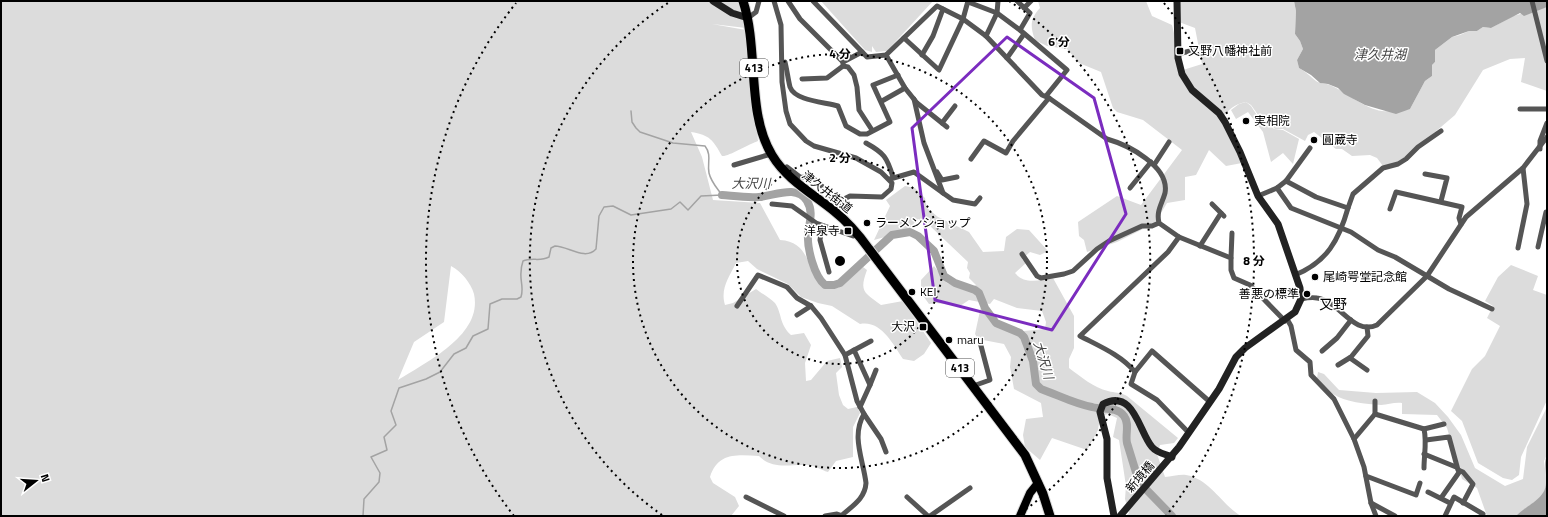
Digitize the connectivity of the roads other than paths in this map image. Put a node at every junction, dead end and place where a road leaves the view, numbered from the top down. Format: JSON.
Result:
{"nodes":[{"id":1,"x":713,"y":1,"type":"edge"},
{"id":2,"x":743,"y":1,"type":"edge"},
{"id":3,"x":759,"y":1,"type":"edge"},
{"id":4,"x":774,"y":1,"type":"edge"},
{"id":5,"x":788,"y":1,"type":"edge"},
{"id":6,"x":813,"y":1,"type":"edge"},
{"id":7,"x":998,"y":1,"type":"edge"},
{"id":8,"x":1017,"y":1,"type":"edge"},
{"id":9,"x":1031,"y":1,"type":"edge"},
{"id":10,"x":1177,"y":1,"type":"edge"},
{"id":11,"x":1532,"y":1,"type":"edge"},
{"id":12,"x":968,"y":2,"type":"edge"},
{"id":13,"x":1024,"y":8,"type":"junction"},
{"id":14,"x":943,"y":9,"type":"junction"},
{"id":15,"x":997,"y":13,"type":"junction"},
{"id":16,"x":748,"y":18,"type":"junction"},
{"id":17,"x":963,"y":19,"type":"junction"},
{"id":18,"x":1022,"y":32,"type":"junction"},
{"id":19,"x":986,"y":36,"type":"junction"},
{"id":20,"x":904,"y":38,"type":"junction"},
{"id":21,"x":1194,"y":50,"type":"dead end"},
{"id":22,"x":862,"y":52,"type":"junction"},
{"id":23,"x":1178,"y":54,"type":"junction"},
{"id":24,"x":886,"y":55,"type":"junction"},
{"id":25,"x":922,"y":55,"type":"junction"},
{"id":26,"x":1007,"y":58,"type":"junction"},
{"id":27,"x":1547,"y":61,"type":"edge"},
{"id":28,"x":782,"y":63,"type":"junction"},
{"id":29,"x":843,"y":64,"type":"junction"},
{"id":30,"x":898,"y":75,"type":"junction"},
{"id":31,"x":802,"y":79,"type":"dead end"},
{"id":32,"x":906,"y":88,"type":"junction"},
{"id":33,"x":1048,"y":97,"type":"junction"},
{"id":34,"x":914,"y":99,"type":"junction"},
{"id":35,"x":882,"y":101,"type":"junction"},
{"id":36,"x":955,"y":106,"type":"dead end"},
{"id":37,"x":1520,"y":109,"type":"dead end"},
{"id":38,"x":1547,"y":109,"type":"edge"},
{"id":39,"x":942,"y":123,"type":"junction"},
{"id":40,"x":1547,"y":123,"type":"edge"},
{"id":41,"x":947,"y":127,"type":"dead end"},
{"id":42,"x":872,"y":130,"type":"junction"},
{"id":43,"x":1441,"y":131,"type":"dead end"},
{"id":44,"x":1547,"y":137,"type":"edge"},
{"id":45,"x":1169,"y":142,"type":"dead end"},
{"id":46,"x":866,"y":143,"type":"dead end"},
{"id":47,"x":1310,"y":148,"type":"dead end"},
{"id":48,"x":1540,"y":149,"type":"junction"},
{"id":49,"x":771,"y":154,"type":"junction"},
{"id":50,"x":971,"y":159,"type":"dead end"},
{"id":51,"x":1153,"y":163,"type":"junction"},
{"id":52,"x":734,"y":165,"type":"dead end"},
{"id":53,"x":787,"y":167,"type":"dead end"},
{"id":54,"x":1523,"y":168,"type":"junction"},
{"id":55,"x":933,"y":169,"type":"junction"},
{"id":56,"x":1425,"y":174,"type":"dead end"},
{"id":57,"x":957,"y":177,"type":"dead end"},
{"id":58,"x":891,"y":178,"type":"junction"},
{"id":59,"x":1286,"y":181,"type":"junction"},
{"id":60,"x":1130,"y":188,"type":"dead end"},
{"id":61,"x":1276,"y":188,"type":"junction"},
{"id":62,"x":943,"y":193,"type":"junction"},
{"id":63,"x":1258,"y":196,"type":"junction"},
{"id":64,"x":980,"y":198,"type":"dead end"},
{"id":65,"x":1441,"y":201,"type":"junction"},
{"id":66,"x":772,"y":204,"type":"dead end"},
{"id":67,"x":1212,"y":204,"type":"dead end"},
{"id":68,"x":1348,"y":208,"type":"junction"},
{"id":69,"x":837,"y":209,"type":"junction"},
{"id":70,"x":1390,"y":209,"type":"dead end"},
{"id":71,"x":1547,"y":212,"type":"edge"},
{"id":72,"x":1159,"y":223,"type":"junction"},
{"id":73,"x":1461,"y":224,"type":"junction"},
{"id":74,"x":822,"y":226,"type":"junction"},
{"id":75,"x":1342,"y":228,"type":"junction"},
{"id":76,"x":857,"y":233,"type":"junction"},
{"id":77,"x":1232,"y":233,"type":"dead end"},
{"id":78,"x":1179,"y":237,"type":"junction"},
{"id":79,"x":1200,"y":246,"type":"junction"},
{"id":80,"x":1538,"y":247,"type":"dead end"},
{"id":81,"x":1518,"y":248,"type":"dead end"},
{"id":82,"x":1022,"y":254,"type":"dead end"},
{"id":83,"x":1231,"y":258,"type":"junction"},
{"id":84,"x":829,"y":272,"type":"dead end"},
{"id":85,"x":1295,"y":275,"type":"junction"},
{"id":86,"x":1426,"y":276,"type":"junction"},
{"id":87,"x":1301,"y":299,"type":"junction"},
{"id":88,"x":737,"y":306,"type":"dead end"},
{"id":89,"x":811,"y":306,"type":"junction"},
{"id":90,"x":1492,"y":309,"type":"dead end"},
{"id":91,"x":797,"y":315,"type":"dead end"},
{"id":92,"x":1286,"y":320,"type":"junction"},
{"id":93,"x":1351,"y":320,"type":"junction"},
{"id":94,"x":1366,"y":327,"type":"junction"},
{"id":95,"x":871,"y":341,"type":"dead end"},
{"id":96,"x":980,"y":342,"type":"dead end"},
{"id":97,"x":854,"y":350,"type":"junction"},
{"id":98,"x":1322,"y":351,"type":"dead end"},
{"id":99,"x":845,"y":356,"type":"junction"},
{"id":100,"x":1350,"y":358,"type":"junction"},
{"id":101,"x":1338,"y":365,"type":"dead end"},
{"id":102,"x":876,"y":370,"type":"dead end"},
{"id":103,"x":1367,"y":370,"type":"dead end"},
{"id":104,"x":1135,"y":372,"type":"junction"},
{"id":105,"x":870,"y":385,"type":"junction"},
{"id":106,"x":973,"y":386,"type":"junction"},
{"id":107,"x":1375,"y":401,"type":"dead end"},
{"id":108,"x":1210,"y":402,"type":"junction"},
{"id":109,"x":860,"y":406,"type":"junction"},
{"id":110,"x":864,"y":414,"type":"junction"},
{"id":111,"x":1375,"y":414,"type":"junction"},
{"id":112,"x":1444,"y":424,"type":"dead end"},
{"id":113,"x":1424,"y":429,"type":"junction"},
{"id":114,"x":1189,"y":433,"type":"junction"},
{"id":115,"x":1354,"y":439,"type":"junction"},
{"id":116,"x":1426,"y":440,"type":"junction"},
{"id":117,"x":886,"y":452,"type":"dead end"},
{"id":118,"x":1424,"y":454,"type":"junction"},
{"id":119,"x":1171,"y":458,"type":"junction"},
{"id":120,"x":1424,"y":468,"type":"dead end"},
{"id":121,"x":1458,"y":469,"type":"junction"},
{"id":122,"x":1366,"y":476,"type":"junction"},
{"id":123,"x":1038,"y":483,"type":"junction"},
{"id":124,"x":1420,"y":483,"type":"dead end"},
{"id":125,"x":970,"y":488,"type":"dead end"},
{"id":126,"x":1428,"y":492,"type":"dead end"},
{"id":127,"x":746,"y":497,"type":"dead end"},
{"id":128,"x":907,"y":497,"type":"dead end"},
{"id":129,"x":1441,"y":498,"type":"junction"},
{"id":130,"x":1371,"y":503,"type":"junction"},
{"id":131,"x":1450,"y":503,"type":"junction"},
{"id":132,"x":1463,"y":503,"type":"junction"},
{"id":133,"x":1483,"y":514,"type":"dead end"},
{"id":134,"x":1447,"y":515,"type":"edge"},
{"id":135,"x":784,"y":516,"type":"edge"},
{"id":136,"x":825,"y":516,"type":"edge"},
{"id":137,"x":842,"y":516,"type":"edge"},
{"id":138,"x":929,"y":516,"type":"edge"},
{"id":139,"x":1020,"y":516,"type":"edge"},
{"id":140,"x":1050,"y":516,"type":"edge"},
{"id":141,"x":1114,"y":516,"type":"edge"},
{"id":142,"x":1120,"y":516,"type":"edge"},
{"id":143,"x":1376,"y":516,"type":"edge"},
{"id":144,"x":1395,"y":516,"type":"edge"}],
"edges":[{"from":1,"to":16,"type":"street"},
{"from":2,"to":16,"type":"highway","name":"津久井街道","number":"413"},
{"from":3,"to":16,"type":"street"},
{"from":4,"to":28,"type":"street"},
{"from":5,"to":29,"type":"street"},
{"from":6,"to":22,"type":"street"},
{"from":7,"to":15,"type":"street"},
{"from":8,"to":13,"type":"street"},
{"from":9,"to":13,"type":"street"},
{"from":10,"to":23,"type":"street"},
{"from":11,"to":27,"type":"street"},
{"from":12,"to":15,"type":"street"},
{"from":12,"to":17,"type":"street"},
{"from":13,"to":18,"type":"street"},
{"from":14,"to":17,"type":"street"},
{"from":14,"to":20,"type":"street"},
{"from":14,"to":25,"type":"street"},
{"from":15,"to":18,"type":"street"},
{"from":15,"to":19,"type":"street"},
{"from":16,"to":49,"type":"highway","name":"津久井街道","number":"413"},
{"from":17,"to":19,"type":"street"},
{"from":17,"to":25,"type":"street"},
{"from":18,"to":26,"type":"street"},
{"from":18,"to":33,"type":"street"},
{"from":19,"to":26,"type":"street"},
{"from":20,"to":24,"type":"street"},
{"from":20,"to":25,"type":"street"},
{"from":21,"to":23,"type":"street"},
{"from":22,"to":24,"type":"street"},
{"from":22,"to":29,"type":"street"},
{"from":23,"to":63,"type":"street"},
{"from":24,"to":30,"type":"street"},
{"from":26,"to":33,"type":"street"},
{"from":28,"to":42,"type":"street"},
{"from":28,"to":58,"type":"street"},
{"from":29,"to":31,"type":"street"},
{"from":29,"to":42,"type":"street"},
{"from":30,"to":32,"type":"street"},
{"from":30,"to":35,"type":"street"},
{"from":32,"to":34,"type":"street"},
{"from":32,"to":35,"type":"street"},
{"from":33,"to":50,"type":"street"},
{"from":33,"to":51,"type":"street"},
{"from":34,"to":39,"type":"street"},
{"from":34,"to":55,"type":"street"},
{"from":35,"to":42,"type":"street"},
{"from":36,"to":39,"type":"street"},
{"from":37,"to":38,"type":"street"},
{"from":39,"to":41,"type":"street"},
{"from":40,"to":48,"type":"street"},
{"from":43,"to":68,"type":"street"},
{"from":44,"to":48,"type":"street"},
{"from":45,"to":51,"type":"street"},
{"from":46,"to":58,"type":"street"},
{"from":47,"to":59,"type":"street"},
{"from":48,"to":54,"type":"street"},
{"from":49,"to":52,"type":"street"},
{"from":49,"to":69,"type":"highway","name":"津久井街道","number":"413"},
{"from":51,"to":60,"type":"street"},
{"from":51,"to":72,"type":"street"},
{"from":53,"to":69,"type":"street"},
{"from":54,"to":73,"type":"street"},
{"from":54,"to":81,"type":"street"},
{"from":55,"to":57,"type":"street"},
{"from":55,"to":62,"type":"street"},
{"from":56,"to":65,"type":"street"},
{"from":58,"to":62,"type":"street"},
{"from":58,"to":69,"type":"street"},
{"from":59,"to":61,"type":"street"},
{"from":59,"to":68,"type":"street"},
{"from":61,"to":63,"type":"street"},
{"from":61,"to":75,"type":"street"},
{"from":62,"to":64,"type":"street"},
{"from":63,"to":85,"type":"street"},
{"from":65,"to":70,"type":"street"},
{"from":65,"to":73,"type":"street"},
{"from":66,"to":74,"type":"street"},
{"from":67,"to":79,"type":"street"},
{"from":68,"to":75,"type":"street"},
{"from":69,"to":76,"type":"highway","name":"津久井街道","number":"413"},
{"from":71,"to":80,"type":"street"},
{"from":72,"to":78,"type":"street"},
{"from":72,"to":82,"type":"street"},
{"from":73,"to":86,"type":"street"},
{"from":74,"to":76,"type":"street"},
{"from":74,"to":84,"type":"street"},
{"from":75,"to":85,"type":"street"},
{"from":75,"to":86,"type":"street"},
{"from":76,"to":106,"type":"highway","name":"津久井街道","number":"413"},
{"from":77,"to":83,"type":"street"},
{"from":78,"to":79,"type":"street"},
{"from":78,"to":104,"type":"street"},
{"from":79,"to":83,"type":"street"},
{"from":83,"to":92,"type":"street"},
{"from":85,"to":87,"type":"street"},
{"from":86,"to":90,"type":"street"},
{"from":86,"to":94,"type":"street"},
{"from":87,"to":92,"type":"street"},
{"from":87,"to":93,"type":"street"},
{"from":88,"to":89,"type":"street"},
{"from":89,"to":91,"type":"street"},
{"from":89,"to":99,"type":"street"},
{"from":92,"to":108,"type":"street","name":"新境橋"},
{"from":92,"to":115,"type":"street"},
{"from":93,"to":94,"type":"street"},
{"from":93,"to":98,"type":"street"},
{"from":94,"to":100,"type":"street"},
{"from":95,"to":97,"type":"street"},
{"from":96,"to":106,"type":"street"},
{"from":97,"to":99,"type":"street"},
{"from":97,"to":105,"type":"street"},
{"from":99,"to":109,"type":"street"},
{"from":100,"to":101,"type":"street"},
{"from":100,"to":103,"type":"street"},
{"from":102,"to":105,"type":"street"},
{"from":104,"to":108,"type":"street"},
{"from":104,"to":114,"type":"street"},
{"from":105,"to":109,"type":"street"},
{"from":106,"to":123,"type":"highway","name":"津久井街道","number":"413"},
{"from":107,"to":111,"type":"street"},
{"from":108,"to":114,"type":"street","name":"新境橋"},
{"from":109,"to":110,"type":"street"},
{"from":110,"to":117,"type":"street"},
{"from":110,"to":137,"type":"street"},
{"from":111,"to":113,"type":"street"},
{"from":111,"to":115,"type":"street"},
{"from":112,"to":113,"type":"street"},
{"from":113,"to":116,"type":"street"},
{"from":114,"to":119,"type":"street","name":"新境橋"},
{"from":115,"to":122,"type":"street"},
{"from":116,"to":118,"type":"street"},
{"from":116,"to":121,"type":"street"},
{"from":118,"to":120,"type":"street"},
{"from":118,"to":121,"type":"street"},
{"from":119,"to":141,"type":"street"},
{"from":119,"to":142,"type":"street","name":"新境橋"},
{"from":121,"to":129,"type":"street"},
{"from":121,"to":132,"type":"street"},
{"from":122,"to":124,"type":"street"},
{"from":122,"to":130,"type":"street"},
{"from":123,"to":139,"type":"main road"},
{"from":123,"to":140,"type":"highway","name":"津久井街道","number":"413"},
{"from":125,"to":138,"type":"street"},
{"from":126,"to":129,"type":"street"},
{"from":127,"to":135,"type":"street"},
{"from":128,"to":138,"type":"street"},
{"from":129,"to":131,"type":"street"},
{"from":130,"to":143,"type":"street"},
{"from":130,"to":144,"type":"street"},
{"from":131,"to":132,"type":"street"},
{"from":131,"to":134,"type":"street"},
{"from":132,"to":133,"type":"street"},
{"from":136,"to":137,"type":"street"}]}
